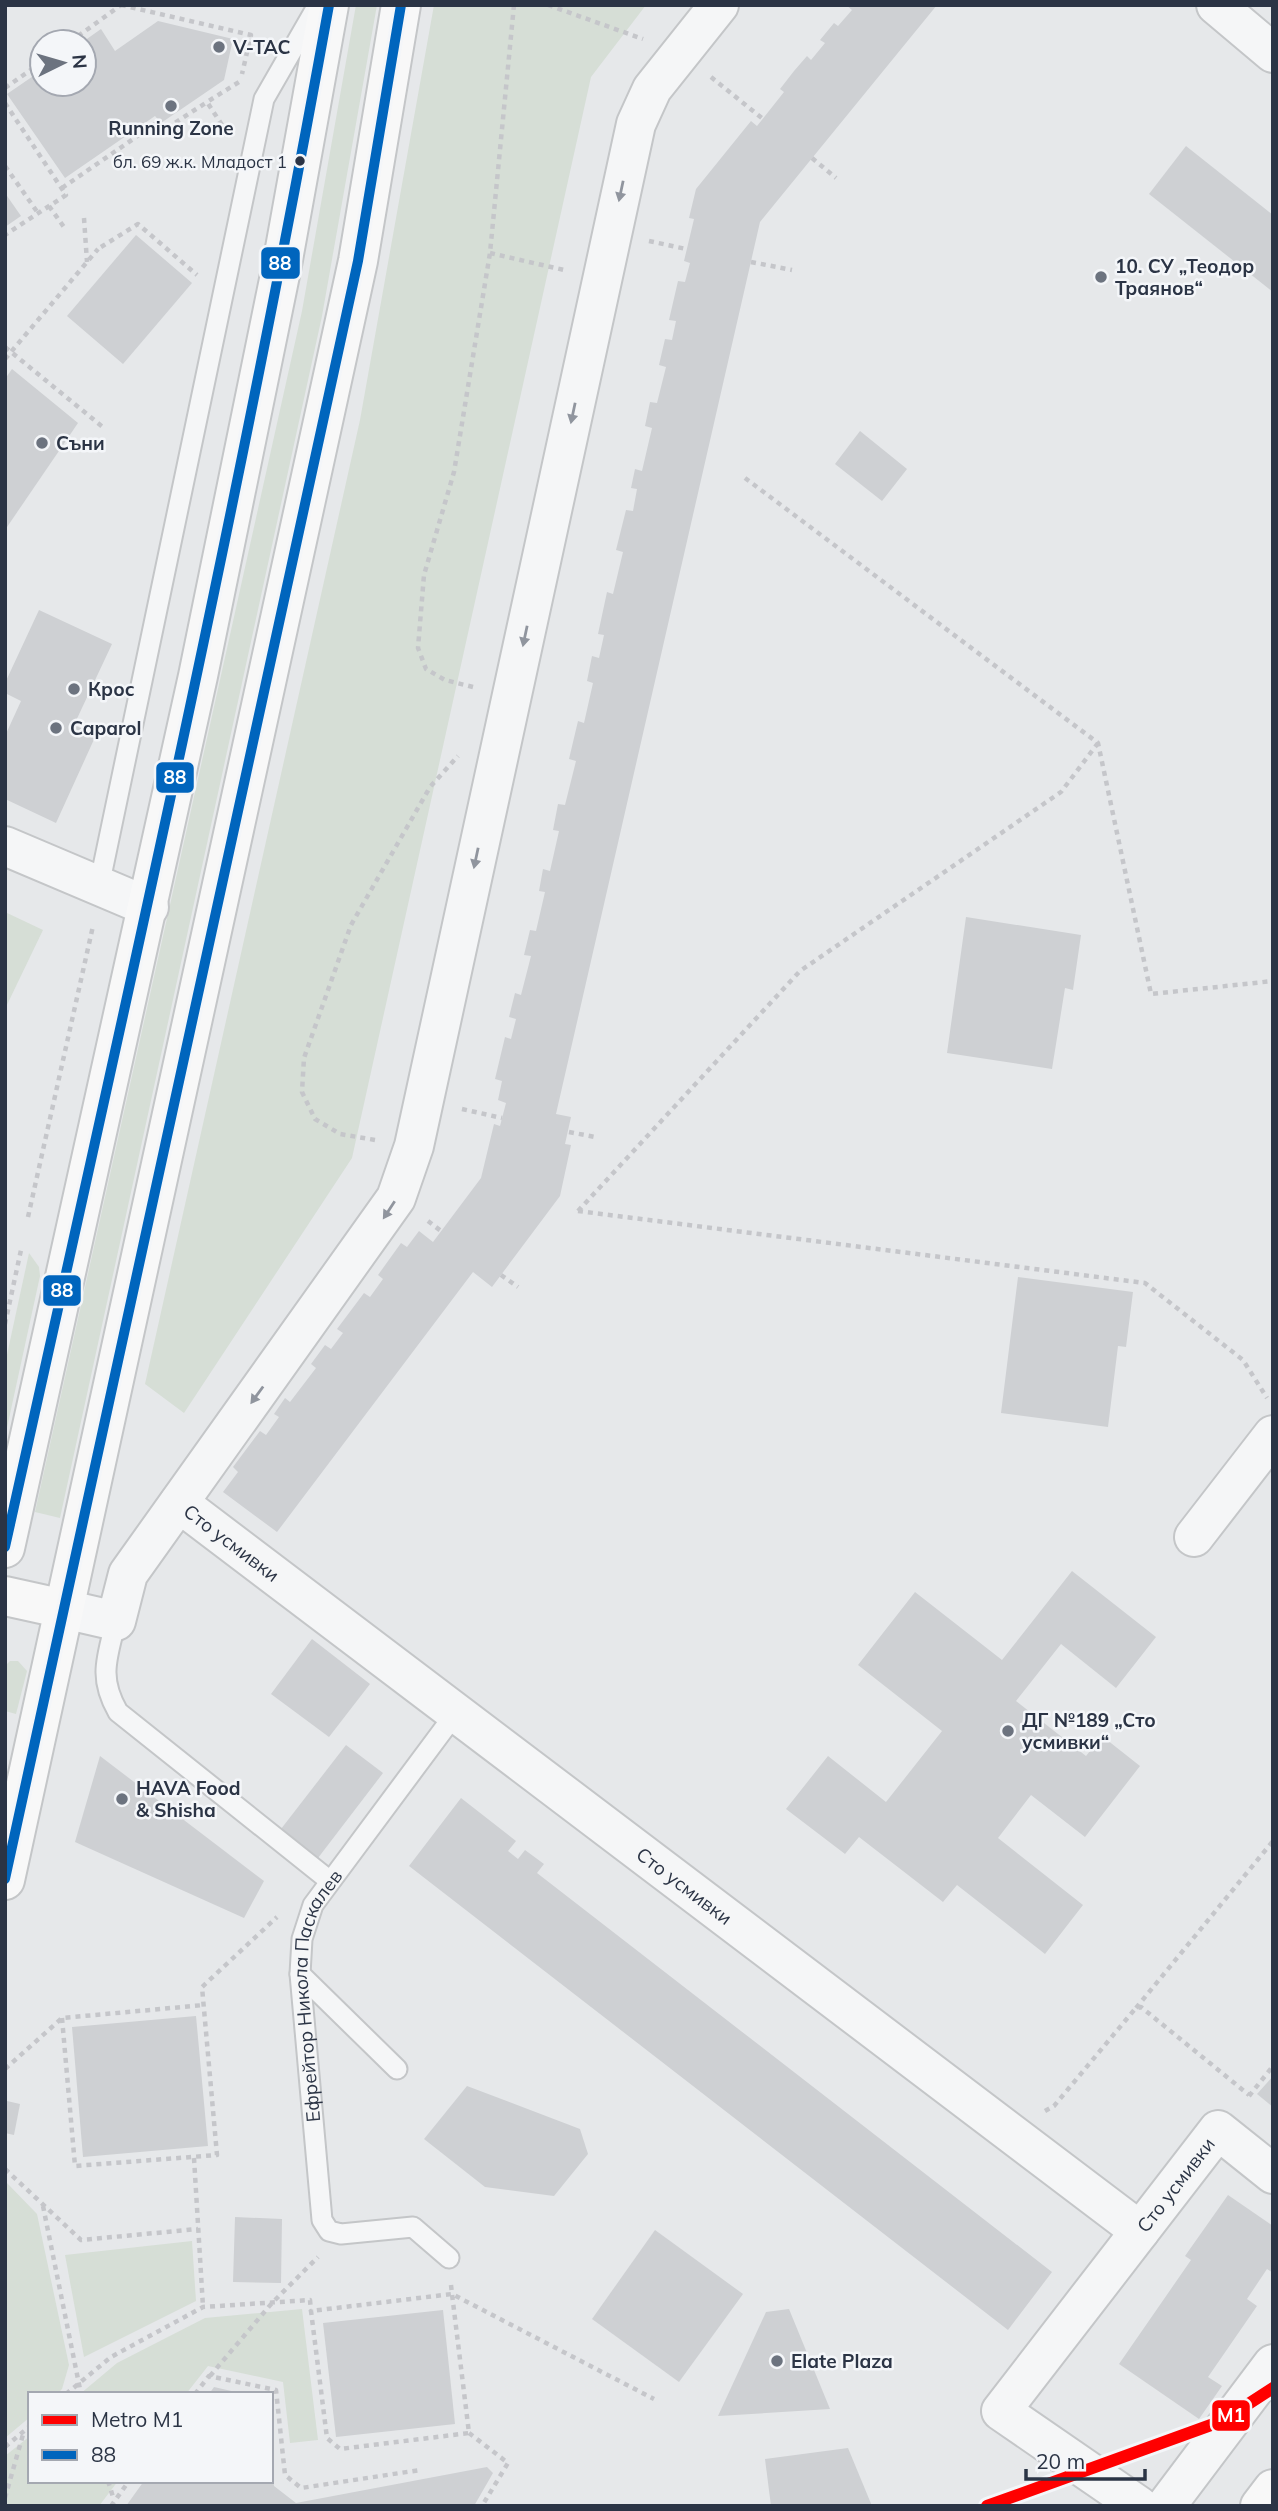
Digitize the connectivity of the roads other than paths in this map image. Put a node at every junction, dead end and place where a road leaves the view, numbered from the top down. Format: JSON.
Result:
{"nodes":[{"id":1,"x":318,"y":5,"type":"edge"},
{"id":2,"x":329,"y":5,"type":"edge"},
{"id":3,"x":401,"y":5,"type":"edge"},
{"id":4,"x":719,"y":5,"type":"edge"},
{"id":5,"x":1216,"y":5,"type":"edge"},
{"id":6,"x":1273,"y":53,"type":"edge"},
{"id":7,"x":5,"y":846,"type":"edge"},
{"id":8,"x":99,"y":886,"type":"junction"},
{"id":9,"x":149,"y":907,"type":"junction"},
{"id":10,"x":1273,"y":1435,"type":"edge"},
{"id":11,"x":179,"y":1503,"type":"junction"},
{"id":12,"x":1194,"y":1537,"type":"dead end"},
{"id":13,"x":5,"y":1548,"type":"edge"},
{"id":14,"x":5,"y":1596,"type":"edge"},
{"id":15,"x":64,"y":1609,"type":"junction"},
{"id":16,"x":116,"y":1621,"type":"junction"},
{"id":17,"x":455,"y":1714,"type":"junction"},
{"id":18,"x":325,"y":1878,"type":"junction"},
{"id":19,"x":5,"y":1880,"type":"edge"},
{"id":20,"x":300,"y":1974,"type":"junction"},
{"id":21,"x":397,"y":2069,"type":"dead end"},
{"id":22,"x":1273,"y":2174,"type":"edge"},
{"id":23,"x":1140,"y":2231,"type":"junction"},
{"id":24,"x":449,"y":2258,"type":"dead end"},
{"id":25,"x":1273,"y":2364,"type":"edge"},
{"id":26,"x":1273,"y":2489,"type":"edge"},
{"id":27,"x":1139,"y":2506,"type":"edge"},
{"id":28,"x":1166,"y":2506,"type":"edge"},
{"id":29,"x":1260,"y":2506,"type":"edge"}],
"edges":[{"from":1,"to":8,"type":"lane"},
{"from":2,"to":9,"type":"main road"},
{"from":3,"to":15,"type":"main road"},
{"from":4,"to":11,"type":"street","one_way":true},
{"from":5,"to":6,"type":"street"},
{"from":7,"to":8,"type":"street"},
{"from":8,"to":9,"type":"street"},
{"from":9,"to":13,"type":"main road"},
{"from":10,"to":12,"type":"street"},
{"from":11,"to":16,"type":"street","name":"Сто усмивки"},
{"from":11,"to":17,"type":"street","name":"Сто усмивки"},
{"from":14,"to":15,"type":"main road"},
{"from":15,"to":16,"type":"street"},
{"from":15,"to":19,"type":"main road"},
{"from":16,"to":18,"type":"lane"},
{"from":17,"to":18,"type":"lane","name":"Ефрейтор Никола Паскалев"},
{"from":17,"to":23,"type":"street","name":"Сто усмивки"},
{"from":18,"to":20,"type":"lane","name":"Ефрейтор Никола Паскалев"},
{"from":20,"to":21,"type":"lane"},
{"from":20,"to":24,"type":"lane","name":"Ефрейтор Никола Паскалев"},
{"from":22,"to":23,"type":"street","name":"Сто усмивки"},
{"from":23,"to":27,"type":"street"},
{"from":25,"to":28,"type":"street"},
{"from":26,"to":29,"type":"main road"}]}
